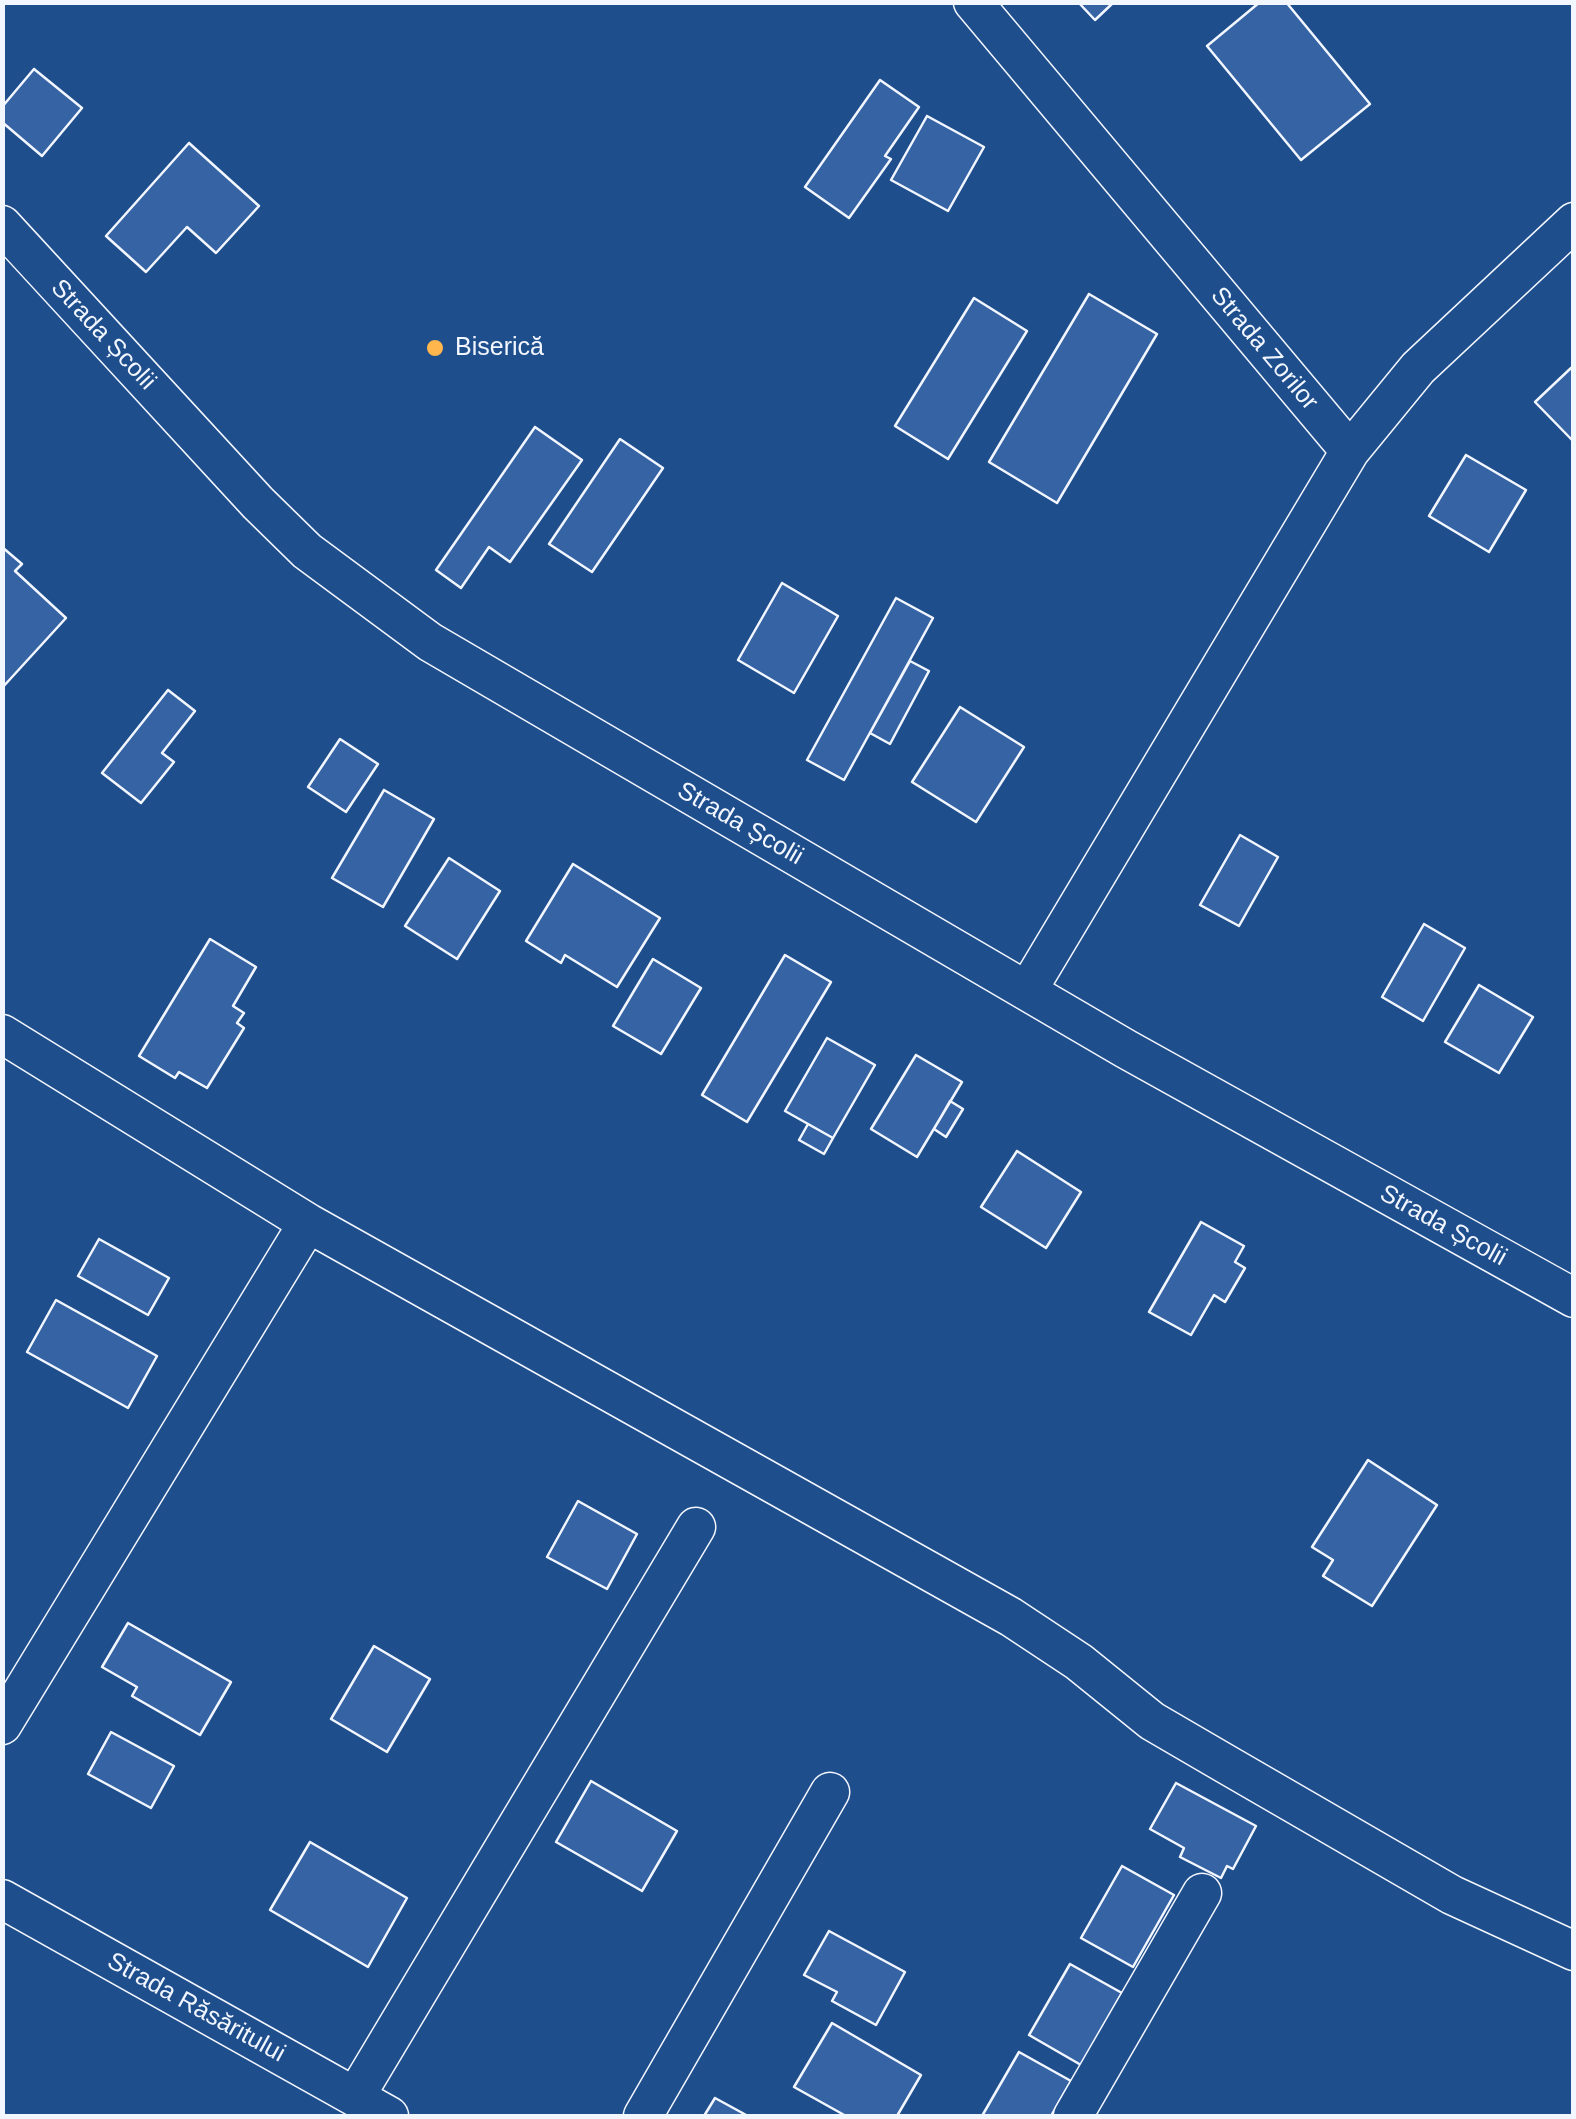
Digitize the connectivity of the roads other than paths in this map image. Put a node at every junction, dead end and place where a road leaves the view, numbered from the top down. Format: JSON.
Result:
{"nodes":[{"id":1,"x":973,"y":2,"type":"edge"},
{"id":2,"x":1574,"y":222,"type":"edge"},
{"id":3,"x":2,"y":225,"type":"edge"},
{"id":4,"x":1350,"y":451,"type":"junction"},
{"id":5,"x":1027,"y":991,"type":"junction"},
{"id":6,"x":2,"y":1034,"type":"edge"},
{"id":7,"x":308,"y":1223,"type":"junction"},
{"id":8,"x":1574,"y":1298,"type":"edge"},
{"id":9,"x":696,"y":1527,"type":"dead end"},
{"id":10,"x":2,"y":1726,"type":"edge"},
{"id":11,"x":830,"y":1792,"type":"dead end"},
{"id":12,"x":1202,"y":1893,"type":"dead end"},
{"id":13,"x":2,"y":1899,"type":"edge"},
{"id":14,"x":1574,"y":1951,"type":"edge"},
{"id":15,"x":355,"y":2097,"type":"junction"},
{"id":16,"x":389,"y":2116,"type":"edge"},
{"id":17,"x":643,"y":2116,"type":"edge"},
{"id":18,"x":1073,"y":2116,"type":"edge"}],
"edges":[{"from":1,"to":4,"type":"street","name":"Strada Zorilor"},
{"from":2,"to":4,"type":"street"},
{"from":3,"to":5,"type":"street","name":"Strada Școlii"},
{"from":4,"to":5,"type":"street"},
{"from":5,"to":8,"type":"street","name":"Strada Școlii"},
{"from":6,"to":7,"type":"street"},
{"from":7,"to":10,"type":"street"},
{"from":7,"to":14,"type":"street"},
{"from":9,"to":15,"type":"street"},
{"from":11,"to":17,"type":"street"},
{"from":12,"to":18,"type":"street"},
{"from":13,"to":15,"type":"street","name":"Strada Răsăritului"},
{"from":15,"to":16,"type":"street","name":"Strada Răsăritului"}]}
